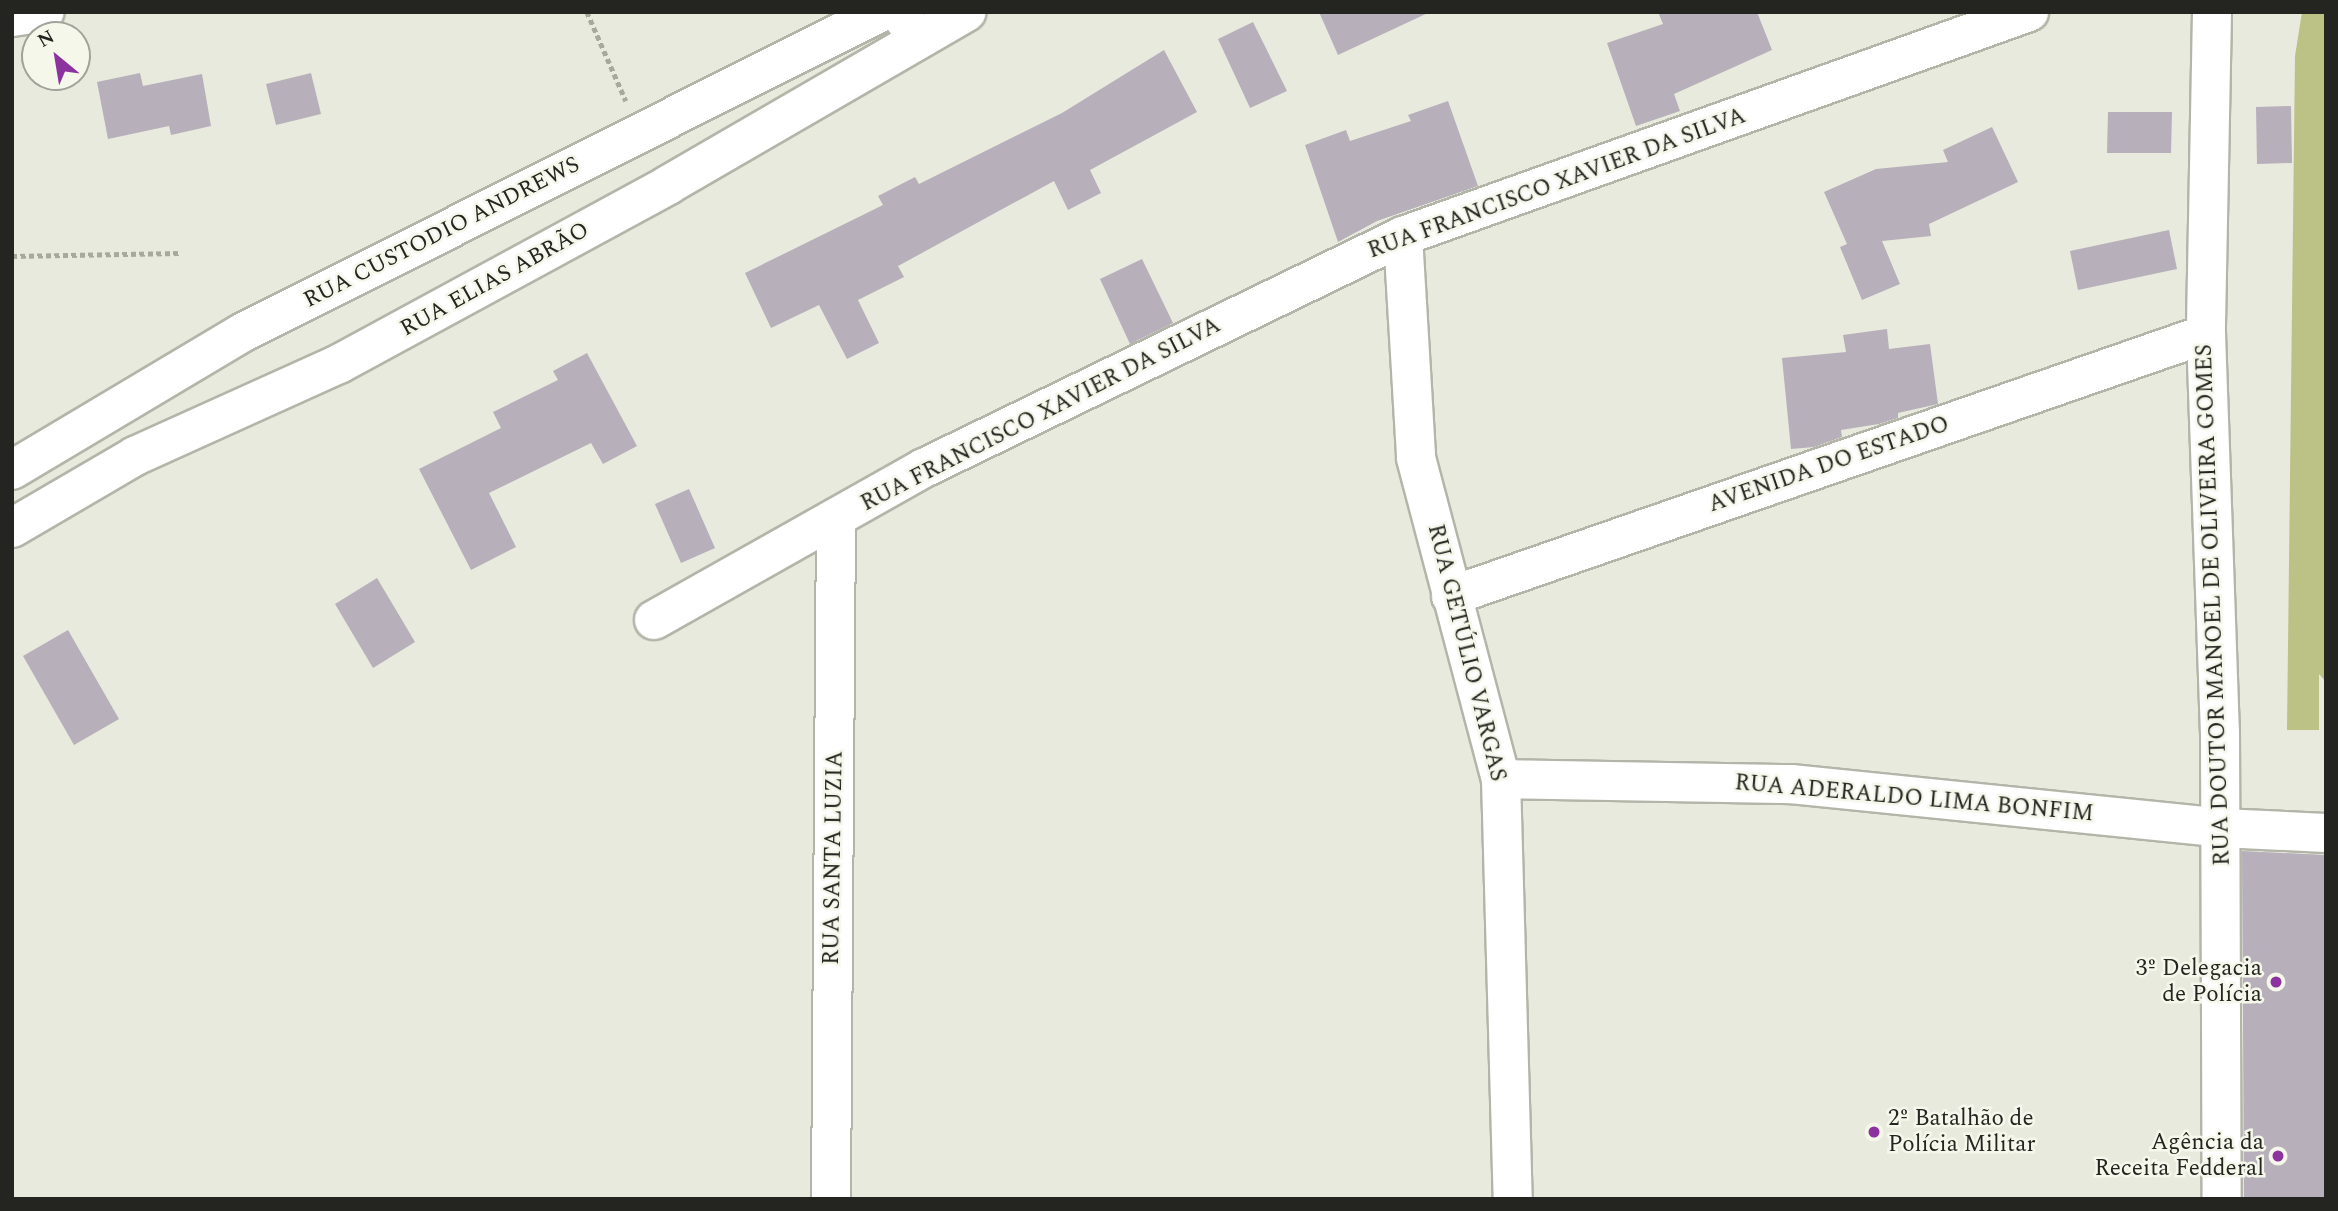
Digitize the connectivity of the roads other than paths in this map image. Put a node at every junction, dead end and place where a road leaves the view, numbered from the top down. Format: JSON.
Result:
{"nodes":[{"id":1,"x":45,"y":12,"type":"edge"},
{"id":2,"x":881,"y":12,"type":"edge"},
{"id":3,"x":967,"y":12,"type":"edge"},
{"id":4,"x":2029,"y":12,"type":"edge"},
{"id":5,"x":2212,"y":12,"type":"edge"},
{"id":6,"x":12,"y":17,"type":"edge"},
{"id":7,"x":908,"y":25,"type":"edge"},
{"id":8,"x":640,"y":134,"type":"junction"},
{"id":9,"x":668,"y":186,"type":"junction"},
{"id":10,"x":1403,"y":236,"type":"junction"},
{"id":11,"x":2206,"y":334,"type":"junction"},
{"id":12,"x":12,"y":470,"type":"edge"},
{"id":13,"x":836,"y":518,"type":"junction"},
{"id":14,"x":12,"y":528,"type":"edge"},
{"id":15,"x":1451,"y":596,"type":"junction"},
{"id":16,"x":654,"y":620,"type":"dead end"},
{"id":17,"x":1501,"y":779,"type":"junction"},
{"id":18,"x":2221,"y":828,"type":"junction"},
{"id":19,"x":2326,"y":833,"type":"edge"},
{"id":20,"x":831,"y":1199,"type":"edge"},
{"id":21,"x":1513,"y":1199,"type":"edge"},
{"id":22,"x":2222,"y":1199,"type":"edge"}],
"edges":[{"from":1,"to":6,"type":"street"},
{"from":2,"to":8,"type":"street","name":"RUA CUSTODIO ANDREWS"},
{"from":3,"to":7,"type":"street","name":"RUA ELIAS ABRÃO"},
{"from":4,"to":10,"type":"street","name":"RUA FRANCISCO XAVIER DA SILVA"},
{"from":5,"to":11,"type":"street","name":"RUA DOUTOR MANOEL DE OLIVEIRA GOMES"},
{"from":7,"to":9,"type":"street","name":"RUA ELIAS ABRÃO"},
{"from":8,"to":9,"type":"street"},
{"from":8,"to":12,"type":"street","name":"RUA CUSTODIO ANDREWS"},
{"from":9,"to":14,"type":"street","name":"RUA ELIAS ABRÃO"},
{"from":10,"to":13,"type":"street","name":"RUA FRANCISCO XAVIER DA SILVA"},
{"from":10,"to":15,"type":"street","name":"RUA GETÚLIO VARGAS"},
{"from":11,"to":15,"type":"street","name":"AVENIDA DO ESTADO"},
{"from":11,"to":18,"type":"street","name":"RUA DOUTOR MANOEL DE OLIVEIRA GOMES"},
{"from":13,"to":16,"type":"street","name":"RUA FRANCISCO XAVIER DA SILVA"},
{"from":13,"to":20,"type":"street","name":"RUA SANTA LUZIA"},
{"from":15,"to":17,"type":"street","name":"RUA GETÚLIO VARGAS"},
{"from":17,"to":18,"type":"street","name":"RUA ADERALDO LIMA BONFIM"},
{"from":17,"to":21,"type":"street","name":"RUA GETÚLIO VARGAS"},
{"from":18,"to":19,"type":"street","name":"RUA ADERALDO LIMA BONFIM"},
{"from":18,"to":22,"type":"street","name":"RUA DOUTOR MANOEL DE OLIVEIRA GOMES"}]}
